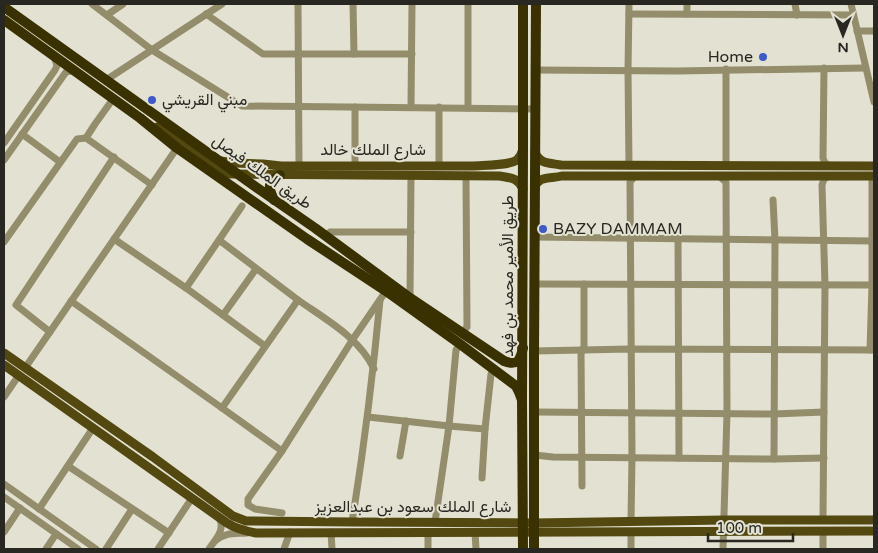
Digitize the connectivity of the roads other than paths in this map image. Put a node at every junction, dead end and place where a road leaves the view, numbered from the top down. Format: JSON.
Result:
{"nodes":[{"id":1,"x":92,"y":4,"type":"edge"},
{"id":2,"x":123,"y":4,"type":"edge"},
{"id":3,"x":222,"y":4,"type":"edge"},
{"id":4,"x":298,"y":4,"type":"edge"},
{"id":5,"x":353,"y":4,"type":"edge"},
{"id":6,"x":412,"y":4,"type":"edge"},
{"id":7,"x":468,"y":4,"type":"edge"},
{"id":8,"x":523,"y":4,"type":"edge"},
{"id":9,"x":536,"y":4,"type":"edge"},
{"id":10,"x":629,"y":4,"type":"edge"},
{"id":11,"x":687,"y":4,"type":"edge"},
{"id":12,"x":795,"y":4,"type":"edge"},
{"id":13,"x":851,"y":4,"type":"edge"},
{"id":14,"x":4,"y":7,"type":"edge"},
{"id":15,"x":206,"y":14,"type":"junction"},
{"id":16,"x":629,"y":14,"type":"junction"},
{"id":17,"x":686,"y":14,"type":"junction"},
{"id":18,"x":107,"y":15,"type":"junction"},
{"id":19,"x":797,"y":15,"type":"junction"},
{"id":20,"x":853,"y":15,"type":"junction"},
{"id":21,"x":4,"y":20,"type":"edge"},
{"id":22,"x":857,"y":31,"type":"junction"},
{"id":23,"x":874,"y":31,"type":"edge"},
{"id":24,"x":152,"y":50,"type":"junction"},
{"id":25,"x":298,"y":54,"type":"junction"},
{"id":26,"x":354,"y":54,"type":"junction"},
{"id":27,"x":412,"y":54,"type":"junction"},
{"id":28,"x":54,"y":56,"type":"junction"},
{"id":29,"x":824,"y":68,"type":"junction"},
{"id":30,"x":866,"y":68,"type":"junction"},
{"id":31,"x":726,"y":69,"type":"junction"},
{"id":32,"x":75,"y":70,"type":"junction"},
{"id":33,"x":535,"y":70,"type":"junction"},
{"id":34,"x":628,"y":70,"type":"junction"},
{"id":35,"x":106,"y":80,"type":"junction"},
{"id":36,"x":45,"y":84,"type":"junction"},
{"id":37,"x":54,"y":91,"type":"junction"},
{"id":38,"x":113,"y":99,"type":"junction"},
{"id":39,"x":874,"y":99,"type":"edge"},
{"id":40,"x":298,"y":106,"type":"junction"},
{"id":41,"x":355,"y":107,"type":"junction"},
{"id":42,"x":412,"y":107,"type":"junction"},
{"id":43,"x":439,"y":107,"type":"junction"},
{"id":44,"x":468,"y":108,"type":"junction"},
{"id":45,"x":522,"y":109,"type":"junction"},
{"id":46,"x":535,"y":109,"type":"junction"},
{"id":47,"x":140,"y":118,"type":"junction"},
{"id":48,"x":22,"y":134,"type":"junction"},
{"id":49,"x":86,"y":138,"type":"junction"},
{"id":50,"x":4,"y":143,"type":"edge"},
{"id":51,"x":177,"y":148,"type":"junction"},
{"id":52,"x":524,"y":149,"type":"junction"},
{"id":53,"x":535,"y":150,"type":"junction"},
{"id":54,"x":114,"y":157,"type":"junction"},
{"id":55,"x":217,"y":159,"type":"junction"},
{"id":56,"x":4,"y":160,"type":"edge"},
{"id":57,"x":60,"y":162,"type":"junction"},
{"id":58,"x":500,"y":164,"type":"junction"},
{"id":59,"x":355,"y":165,"type":"junction"},
{"id":60,"x":439,"y":165,"type":"junction"},
{"id":61,"x":561,"y":165,"type":"junction"},
{"id":62,"x":726,"y":165,"type":"junction"},
{"id":63,"x":296,"y":166,"type":"junction"},
{"id":64,"x":629,"y":166,"type":"junction"},
{"id":65,"x":874,"y":166,"type":"edge"},
{"id":66,"x":830,"y":171,"type":"junction"},
{"id":67,"x":238,"y":174,"type":"junction"},
{"id":68,"x":256,"y":175,"type":"junction"},
{"id":69,"x":280,"y":175,"type":"junction"},
{"id":70,"x":411,"y":175,"type":"junction"},
{"id":71,"x":466,"y":176,"type":"junction"},
{"id":72,"x":499,"y":176,"type":"junction"},
{"id":73,"x":562,"y":176,"type":"junction"},
{"id":74,"x":635,"y":176,"type":"junction"},
{"id":75,"x":719,"y":176,"type":"junction"},
{"id":76,"x":873,"y":176,"type":"edge"},
{"id":77,"x":152,"y":184,"type":"junction"},
{"id":78,"x":253,"y":185,"type":"junction"},
{"id":79,"x":535,"y":188,"type":"junction"},
{"id":80,"x":523,"y":189,"type":"junction"},
{"id":81,"x":773,"y":200,"type":"dead end"},
{"id":82,"x":275,"y":201,"type":"junction"},
{"id":83,"x":242,"y":206,"type":"dead end"},
{"id":84,"x":411,"y":232,"type":"junction"},
{"id":85,"x":326,"y":236,"type":"junction"},
{"id":86,"x":534,"y":237,"type":"junction"},
{"id":87,"x":630,"y":237,"type":"junction"},
{"id":88,"x":678,"y":238,"type":"junction"},
{"id":89,"x":114,"y":239,"type":"junction"},
{"id":90,"x":726,"y":239,"type":"junction"},
{"id":91,"x":219,"y":240,"type":"junction"},
{"id":92,"x":775,"y":240,"type":"junction"},
{"id":93,"x":824,"y":240,"type":"junction"},
{"id":94,"x":873,"y":241,"type":"edge"},
{"id":95,"x":4,"y":242,"type":"edge"},
{"id":96,"x":350,"y":267,"type":"junction"},
{"id":97,"x":256,"y":268,"type":"junction"},
{"id":98,"x":535,"y":284,"type":"junction"},
{"id":99,"x":584,"y":284,"type":"junction"},
{"id":100,"x":630,"y":284,"type":"junction"},
{"id":101,"x":678,"y":284,"type":"junction"},
{"id":102,"x":727,"y":284,"type":"junction"},
{"id":103,"x":774,"y":284,"type":"junction"},
{"id":104,"x":825,"y":285,"type":"junction"},
{"id":105,"x":873,"y":285,"type":"edge"},
{"id":106,"x":186,"y":288,"type":"junction"},
{"id":107,"x":383,"y":295,"type":"junction"},
{"id":108,"x":410,"y":298,"type":"junction"},
{"id":109,"x":298,"y":300,"type":"junction"},
{"id":110,"x":71,"y":301,"type":"junction"},
{"id":111,"x":223,"y":315,"type":"junction"},
{"id":112,"x":50,"y":332,"type":"junction"},
{"id":113,"x":353,"y":339,"type":"junction"},
{"id":114,"x":461,"y":339,"type":"junction"},
{"id":115,"x":265,"y":346,"type":"junction"},
{"id":116,"x":523,"y":348,"type":"junction"},
{"id":117,"x":630,"y":349,"type":"junction"},
{"id":118,"x":582,"y":350,"type":"junction"},
{"id":119,"x":678,"y":350,"type":"junction"},
{"id":120,"x":727,"y":350,"type":"junction"},
{"id":121,"x":774,"y":350,"type":"junction"},
{"id":122,"x":824,"y":350,"type":"junction"},
{"id":123,"x":872,"y":350,"type":"edge"},
{"id":124,"x":534,"y":351,"type":"junction"},
{"id":125,"x":4,"y":353,"type":"edge"},
{"id":126,"x":504,"y":361,"type":"junction"},
{"id":127,"x":4,"y":364,"type":"edge"},
{"id":128,"x":374,"y":369,"type":"junction"},
{"id":129,"x":22,"y":372,"type":"junction"},
{"id":130,"x":494,"y":372,"type":"junction"},
{"id":131,"x":4,"y":397,"type":"edge"},
{"id":132,"x":522,"y":400,"type":"junction"},
{"id":133,"x":222,"y":408,"type":"junction"},
{"id":134,"x":534,"y":412,"type":"junction"},
{"id":135,"x":631,"y":412,"type":"junction"},
{"id":136,"x":824,"y":412,"type":"junction"},
{"id":137,"x":581,"y":413,"type":"junction"},
{"id":138,"x":678,"y":413,"type":"junction"},
{"id":139,"x":727,"y":413,"type":"junction"},
{"id":140,"x":774,"y":414,"type":"junction"},
{"id":141,"x":368,"y":417,"type":"junction"},
{"id":142,"x":406,"y":421,"type":"junction"},
{"id":143,"x":449,"y":426,"type":"junction"},
{"id":144,"x":93,"y":428,"type":"junction"},
{"id":145,"x":485,"y":429,"type":"junction"},
{"id":146,"x":106,"y":438,"type":"junction"},
{"id":147,"x":282,"y":450,"type":"junction"},
{"id":148,"x":534,"y":455,"type":"junction"},
{"id":149,"x":400,"y":456,"type":"dead end"},
{"id":150,"x":582,"y":456,"type":"junction"},
{"id":151,"x":153,"y":457,"type":"junction"},
{"id":152,"x":632,"y":457,"type":"junction"},
{"id":153,"x":678,"y":458,"type":"junction"},
{"id":154,"x":726,"y":458,"type":"junction"},
{"id":155,"x":824,"y":458,"type":"junction"},
{"id":156,"x":774,"y":459,"type":"junction"},
{"id":157,"x":68,"y":466,"type":"junction"},
{"id":158,"x":482,"y":478,"type":"dead end"},
{"id":159,"x":4,"y":484,"type":"edge"},
{"id":160,"x":582,"y":486,"type":"dead end"},
{"id":161,"x":4,"y":497,"type":"edge"},
{"id":162,"x":192,"y":498,"type":"junction"},
{"id":163,"x":20,"y":508,"type":"junction"},
{"id":164,"x":39,"y":509,"type":"junction"},
{"id":165,"x":132,"y":509,"type":"junction"},
{"id":166,"x":282,"y":513,"type":"dead end"},
{"id":167,"x":219,"y":518,"type":"junction"},
{"id":168,"x":724,"y":520,"type":"junction"},
{"id":169,"x":823,"y":520,"type":"junction"},
{"id":170,"x":874,"y":520,"type":"edge"},
{"id":171,"x":352,"y":522,"type":"junction"},
{"id":172,"x":435,"y":522,"type":"junction"},
{"id":173,"x":631,"y":522,"type":"junction"},
{"id":174,"x":529,"y":528,"type":"junction"},
{"id":175,"x":823,"y":531,"type":"junction"},
{"id":176,"x":874,"y":531,"type":"edge"},
{"id":177,"x":4,"y":532,"type":"edge"},
{"id":178,"x":290,"y":532,"type":"junction"},
{"id":179,"x":331,"y":532,"type":"junction"},
{"id":180,"x":366,"y":532,"type":"junction"},
{"id":181,"x":428,"y":532,"type":"junction"},
{"id":182,"x":476,"y":532,"type":"junction"},
{"id":183,"x":631,"y":532,"type":"junction"},
{"id":184,"x":724,"y":532,"type":"junction"},
{"id":185,"x":169,"y":533,"type":"junction"},
{"id":186,"x":256,"y":533,"type":"junction"},
{"id":187,"x":56,"y":534,"type":"junction"},
{"id":188,"x":215,"y":541,"type":"junction"},
{"id":189,"x":46,"y":549,"type":"edge"},
{"id":190,"x":78,"y":549,"type":"edge"},
{"id":191,"x":96,"y":549,"type":"edge"},
{"id":192,"x":106,"y":549,"type":"edge"},
{"id":193,"x":158,"y":549,"type":"edge"},
{"id":194,"x":209,"y":549,"type":"edge"},
{"id":195,"x":284,"y":549,"type":"edge"},
{"id":196,"x":332,"y":549,"type":"edge"},
{"id":197,"x":428,"y":549,"type":"edge"},
{"id":198,"x":476,"y":549,"type":"edge"},
{"id":199,"x":523,"y":549,"type":"edge"},
{"id":200,"x":534,"y":549,"type":"edge"},
{"id":201,"x":631,"y":549,"type":"edge"},
{"id":202,"x":724,"y":549,"type":"edge"},
{"id":203,"x":823,"y":549,"type":"edge"}],
"edges":[{"from":1,"to":18,"type":"street"},
{"from":2,"to":18,"type":"street"},
{"from":3,"to":15,"type":"street"},
{"from":4,"to":25,"type":"street"},
{"from":5,"to":26,"type":"street"},
{"from":6,"to":27,"type":"street"},
{"from":7,"to":44,"type":"street"},
{"from":8,"to":45,"type":"highway","name":"طريق الأمير محمد بن فهد"},
{"from":9,"to":33,"type":"highway","name":"طريق الأمير محمد بن فهد"},
{"from":10,"to":16,"type":"street"},
{"from":11,"to":17,"type":"street"},
{"from":12,"to":19,"type":"street"},
{"from":13,"to":20,"type":"street"},
{"from":14,"to":35,"type":"highway","name":"طريق الملك فيصل"},
{"from":15,"to":24,"type":"street"},
{"from":15,"to":25,"type":"street"},
{"from":16,"to":17,"type":"street"},
{"from":16,"to":34,"type":"street"},
{"from":17,"to":19,"type":"street"},
{"from":18,"to":24,"type":"street"},
{"from":19,"to":20,"type":"street"},
{"from":20,"to":22,"type":"street"},
{"from":21,"to":28,"type":"highway","name":"طريق الملك فيصل"},
{"from":22,"to":23,"type":"street"},
{"from":22,"to":30,"type":"street"},
{"from":24,"to":35,"type":"street"},
{"from":24,"to":40,"type":"street"},
{"from":25,"to":26,"type":"street"},
{"from":25,"to":40,"type":"street"},
{"from":26,"to":27,"type":"street"},
{"from":27,"to":42,"type":"street"},
{"from":28,"to":32,"type":"highway","name":"طريق الملك فيصل"},
{"from":28,"to":36,"type":"street"},
{"from":29,"to":30,"type":"street"},
{"from":29,"to":31,"type":"street"},
{"from":29,"to":66,"type":"street"},
{"from":30,"to":39,"type":"street"},
{"from":31,"to":34,"type":"street"},
{"from":31,"to":62,"type":"street"},
{"from":32,"to":37,"type":"street"},
{"from":32,"to":38,"type":"highway","name":"طريق الملك فيصل"},
{"from":33,"to":34,"type":"street"},
{"from":33,"to":46,"type":"highway","name":"طريق الأمير محمد بن فهد"},
{"from":34,"to":64,"type":"street"},
{"from":35,"to":55,"type":"highway","name":"طريق الملك فيصل"},
{"from":36,"to":37,"type":"street"},
{"from":36,"to":50,"type":"street"},
{"from":37,"to":48,"type":"street"},
{"from":38,"to":47,"type":"highway","name":"طريق الملك فيصل"},
{"from":38,"to":49,"type":"street"},
{"from":40,"to":41,"type":"street"},
{"from":40,"to":63,"type":"street"},
{"from":41,"to":42,"type":"street"},
{"from":41,"to":59,"type":"street"},
{"from":42,"to":43,"type":"street"},
{"from":43,"to":44,"type":"street"},
{"from":43,"to":60,"type":"street"},
{"from":44,"to":45,"type":"street"},
{"from":45,"to":46,"type":"street"},
{"from":45,"to":52,"type":"highway","name":"طريق الأمير محمد بن فهد"},
{"from":46,"to":53,"type":"highway","name":"طريق الأمير محمد بن فهد"},
{"from":47,"to":51,"type":"highway","name":"طريق الملك فيصل"},
{"from":47,"to":67,"type":"main road","name":"شارع الملك خالد"},
{"from":48,"to":56,"type":"street"},
{"from":48,"to":57,"type":"street"},
{"from":49,"to":54,"type":"street"},
{"from":49,"to":57,"type":"street"},
{"from":51,"to":77,"type":"street"},
{"from":51,"to":96,"type":"highway","name":"طريق الملك فيصل"},
{"from":52,"to":58,"type":"main road","name":"شارع الملك خالد"},
{"from":52,"to":80,"type":"highway","name":"طريق الأمير محمد بن فهد"},
{"from":53,"to":61,"type":"main road"},
{"from":53,"to":79,"type":"highway","name":"طريق الأمير محمد بن فهد"},
{"from":54,"to":77,"type":"street"},
{"from":54,"to":112,"type":"street"},
{"from":55,"to":63,"type":"main road","name":"شارع الملك خالد"},
{"from":55,"to":67,"type":"highway","name":"طريق الملك فيصل"},
{"from":57,"to":95,"type":"street"},
{"from":58,"to":60,"type":"main road","name":"شارع الملك خالد"},
{"from":58,"to":72,"type":"main road"},
{"from":59,"to":60,"type":"main road","name":"شارع الملك خالد"},
{"from":59,"to":63,"type":"main road","name":"شارع الملك خالد"},
{"from":61,"to":64,"type":"main road"},
{"from":61,"to":73,"type":"main road"},
{"from":62,"to":64,"type":"main road"},
{"from":62,"to":66,"type":"main road"},
{"from":63,"to":68,"type":"main road"},
{"from":65,"to":66,"type":"main road"},
{"from":66,"to":75,"type":"main road"},
{"from":66,"to":76,"type":"main road"},
{"from":66,"to":93,"type":"street"},
{"from":67,"to":68,"type":"main road","name":"شارع الملك خالد"},
{"from":67,"to":78,"type":"highway","name":"طريق الملك فيصل"},
{"from":68,"to":69,"type":"main road","name":"شارع الملك خالد"},
{"from":68,"to":78,"type":"highway"},
{"from":69,"to":70,"type":"main road","name":"شارع الملك خالد"},
{"from":69,"to":82,"type":"highway"},
{"from":70,"to":71,"type":"main road","name":"شارع الملك خالد"},
{"from":70,"to":84,"type":"street"},
{"from":71,"to":72,"type":"main road","name":"شارع الملك خالد"},
{"from":71,"to":114,"type":"street"},
{"from":72,"to":80,"type":"main road","name":"شارع الملك خالد"},
{"from":73,"to":74,"type":"main road"},
{"from":73,"to":79,"type":"main road"},
{"from":74,"to":75,"type":"main road"},
{"from":74,"to":87,"type":"street"},
{"from":75,"to":90,"type":"street"},
{"from":76,"to":94,"type":"street"},
{"from":77,"to":89,"type":"street"},
{"from":78,"to":82,"type":"highway","name":"طريق الملك فيصل"},
{"from":78,"to":96,"type":"highway"},
{"from":79,"to":86,"type":"highway","name":"طريق الأمير محمد بن فهد"},
{"from":80,"to":116,"type":"highway","name":"طريق الأمير محمد بن فهد"},
{"from":81,"to":92,"type":"street"},
{"from":82,"to":85,"type":"highway","name":"طريق الملك فيصل"},
{"from":83,"to":91,"type":"street"},
{"from":84,"to":85,"type":"street"},
{"from":84,"to":108,"type":"street"},
{"from":85,"to":108,"type":"highway","name":"طريق الملك فيصل"},
{"from":86,"to":87,"type":"street"},
{"from":86,"to":98,"type":"highway","name":"طريق الأمير محمد بن فهد"},
{"from":87,"to":88,"type":"street"},
{"from":87,"to":100,"type":"street"},
{"from":88,"to":90,"type":"street"},
{"from":88,"to":101,"type":"street"},
{"from":89,"to":106,"type":"street"},
{"from":89,"to":110,"type":"street"},
{"from":90,"to":92,"type":"street"},
{"from":90,"to":102,"type":"street"},
{"from":91,"to":97,"type":"street"},
{"from":91,"to":106,"type":"street"},
{"from":92,"to":93,"type":"street"},
{"from":92,"to":103,"type":"street"},
{"from":93,"to":94,"type":"street"},
{"from":93,"to":104,"type":"street"},
{"from":94,"to":105,"type":"street"},
{"from":96,"to":107,"type":"highway","name":"طريق الملك فيصل"},
{"from":97,"to":109,"type":"street"},
{"from":97,"to":111,"type":"street"},
{"from":98,"to":99,"type":"street"},
{"from":98,"to":124,"type":"highway","name":"طريق الأمير محمد بن فهد"},
{"from":99,"to":100,"type":"street"},
{"from":99,"to":118,"type":"street"},
{"from":100,"to":101,"type":"street"},
{"from":100,"to":117,"type":"street"},
{"from":101,"to":102,"type":"street"},
{"from":101,"to":119,"type":"street"},
{"from":102,"to":103,"type":"street"},
{"from":102,"to":120,"type":"street"},
{"from":103,"to":104,"type":"street"},
{"from":103,"to":121,"type":"street"},
{"from":104,"to":105,"type":"street"},
{"from":104,"to":122,"type":"street"},
{"from":105,"to":123,"type":"street"},
{"from":106,"to":111,"type":"street"},
{"from":107,"to":113,"type":"street"},
{"from":107,"to":114,"type":"highway","name":"طريق الملك فيصل"},
{"from":107,"to":128,"type":"street"},
{"from":108,"to":114,"type":"highway","name":"طريق الملك فيصل"},
{"from":109,"to":113,"type":"street"},
{"from":109,"to":115,"type":"street"},
{"from":110,"to":112,"type":"street"},
{"from":110,"to":133,"type":"street"},
{"from":111,"to":115,"type":"street"},
{"from":112,"to":129,"type":"street"},
{"from":113,"to":128,"type":"street"},
{"from":113,"to":147,"type":"street"},
{"from":114,"to":126,"type":"highway","name":"طريق الملك فيصل"},
{"from":114,"to":130,"type":"highway","name":"طريق الملك فيصل"},
{"from":114,"to":143,"type":"street"},
{"from":115,"to":133,"type":"street"},
{"from":116,"to":126,"type":"highway"},
{"from":116,"to":132,"type":"highway","name":"طريق الأمير محمد بن فهد"},
{"from":117,"to":118,"type":"street"},
{"from":117,"to":119,"type":"street"},
{"from":117,"to":135,"type":"street"},
{"from":118,"to":124,"type":"street"},
{"from":118,"to":137,"type":"street"},
{"from":119,"to":120,"type":"street"},
{"from":119,"to":138,"type":"street"},
{"from":120,"to":121,"type":"street"},
{"from":120,"to":139,"type":"street"},
{"from":121,"to":122,"type":"street"},
{"from":121,"to":140,"type":"street"},
{"from":122,"to":123,"type":"street"},
{"from":122,"to":136,"type":"street"},
{"from":124,"to":134,"type":"highway","name":"طريق الأمير محمد بن فهد"},
{"from":125,"to":129,"type":"main road","name":"شارع الملك سعود بن عبدالعزيز"},
{"from":126,"to":130,"type":"highway"},
{"from":127,"to":129,"type":"main road","name":"شارع الملك سعود بن عبدالعزيز"},
{"from":128,"to":141,"type":"street"},
{"from":129,"to":131,"type":"street"},
{"from":129,"to":144,"type":"main road","name":"شارع الملك سعود بن عبدالعزيز"},
{"from":129,"to":151,"type":"main road","name":"شارع الملك سعود بن عبدالعزيز"},
{"from":130,"to":132,"type":"highway","name":"طريق الملك فيصل"},
{"from":130,"to":145,"type":"street"},
{"from":132,"to":174,"type":"highway","name":"طريق الأمير محمد بن فهد"},
{"from":133,"to":147,"type":"street"},
{"from":134,"to":137,"type":"street"},
{"from":134,"to":148,"type":"highway","name":"طريق الأمير محمد بن فهد"},
{"from":135,"to":137,"type":"street"},
{"from":135,"to":138,"type":"street"},
{"from":135,"to":152,"type":"street"},
{"from":136,"to":140,"type":"street"},
{"from":136,"to":155,"type":"street"},
{"from":137,"to":150,"type":"street"},
{"from":138,"to":139,"type":"street"},
{"from":138,"to":153,"type":"street"},
{"from":139,"to":140,"type":"street"},
{"from":139,"to":154,"type":"street"},
{"from":140,"to":156,"type":"street"},
{"from":141,"to":142,"type":"street"},
{"from":141,"to":171,"type":"street"},
{"from":142,"to":143,"type":"street"},
{"from":142,"to":149,"type":"street"},
{"from":143,"to":145,"type":"street"},
{"from":143,"to":172,"type":"street"},
{"from":144,"to":146,"type":"main road","name":"شارع الملك سعود بن عبدالعزيز"},
{"from":144,"to":157,"type":"street"},
{"from":145,"to":158,"type":"street"},
{"from":146,"to":151,"type":"main road"},
{"from":146,"to":162,"type":"main road","name":"شارع الملك سعود بن عبدالعزيز"},
{"from":147,"to":166,"type":"street"},
{"from":148,"to":150,"type":"street"},
{"from":148,"to":174,"type":"highway","name":"طريق الأمير محمد بن فهد"},
{"from":150,"to":152,"type":"street"},
{"from":150,"to":160,"type":"street"},
{"from":151,"to":171,"type":"main road","name":"شارع الملك سعود بن عبدالعزيز"},
{"from":152,"to":153,"type":"street"},
{"from":152,"to":173,"type":"street"},
{"from":153,"to":154,"type":"street"},
{"from":154,"to":156,"type":"street"},
{"from":154,"to":168,"type":"street"},
{"from":155,"to":156,"type":"street"},
{"from":155,"to":169,"type":"street"},
{"from":157,"to":164,"type":"street"},
{"from":157,"to":165,"type":"street"},
{"from":159,"to":164,"type":"street"},
{"from":161,"to":163,"type":"street"},
{"from":162,"to":167,"type":"main road","name":"شارع الملك سعود بن عبدالعزيز"},
{"from":162,"to":185,"type":"street"},
{"from":163,"to":177,"type":"street"},
{"from":163,"to":187,"type":"street"},
{"from":164,"to":191,"type":"street"},
{"from":165,"to":185,"type":"street"},
{"from":165,"to":192,"type":"street"},
{"from":167,"to":186,"type":"main road","name":"شارع الملك سعود بن عبدالعزيز"},
{"from":167,"to":188,"type":"street"},
{"from":168,"to":169,"type":"main road","name":"شارع الملك سعود بن عبدالعزيز"},
{"from":168,"to":173,"type":"main road","name":"شارع الملك سعود بن عبدالعزيز"},
{"from":168,"to":184,"type":"street"},
{"from":169,"to":170,"type":"main road","name":"شارع الملك سعود بن عبدالعزيز"},
{"from":171,"to":172,"type":"main road","name":"شارع الملك سعود بن عبدالعزيز"},
{"from":172,"to":174,"type":"main road","name":"شارع الملك سعود بن عبدالعزيز"},
{"from":172,"to":180,"type":"main road"},
{"from":173,"to":174,"type":"main road","name":"شارع الملك سعود بن عبدالعزيز"},
{"from":174,"to":182,"type":"main road","name":"شارع الملك سعود بن عبدالعزيز"},
{"from":174,"to":183,"type":"main road","name":"شارع الملك سعود بن عبدالعزيز"},
{"from":174,"to":199,"type":"highway","name":"طريق الأمير محمد بن فهد"},
{"from":174,"to":200,"type":"highway","name":"طريق الأمير محمد بن فهد"},
{"from":175,"to":176,"type":"main road","name":"شارع الملك سعود بن عبدالعزيز"},
{"from":175,"to":184,"type":"main road","name":"شارع الملك سعود بن عبدالعزيز"},
{"from":175,"to":203,"type":"street"},
{"from":178,"to":179,"type":"main road","name":"شارع الملك سعود بن عبدالعزيز"},
{"from":178,"to":186,"type":"main road","name":"شارع الملك سعود بن عبدالعزيز"},
{"from":178,"to":195,"type":"street"},
{"from":179,"to":180,"type":"main road","name":"شارع الملك سعود بن عبدالعزيز"},
{"from":179,"to":196,"type":"street"},
{"from":180,"to":181,"type":"main road","name":"شارع الملك سعود بن عبدالعزيز"},
{"from":181,"to":182,"type":"main road","name":"شارع الملك سعود بن عبدالعزيز"},
{"from":181,"to":197,"type":"street"},
{"from":182,"to":198,"type":"street"},
{"from":183,"to":184,"type":"main road","name":"شارع الملك سعود بن عبدالعزيز"},
{"from":183,"to":201,"type":"street"},
{"from":184,"to":202,"type":"street"},
{"from":185,"to":193,"type":"street"},
{"from":186,"to":188,"type":"street"},
{"from":187,"to":189,"type":"street"},
{"from":187,"to":190,"type":"street"},
{"from":188,"to":194,"type":"street"}]}
